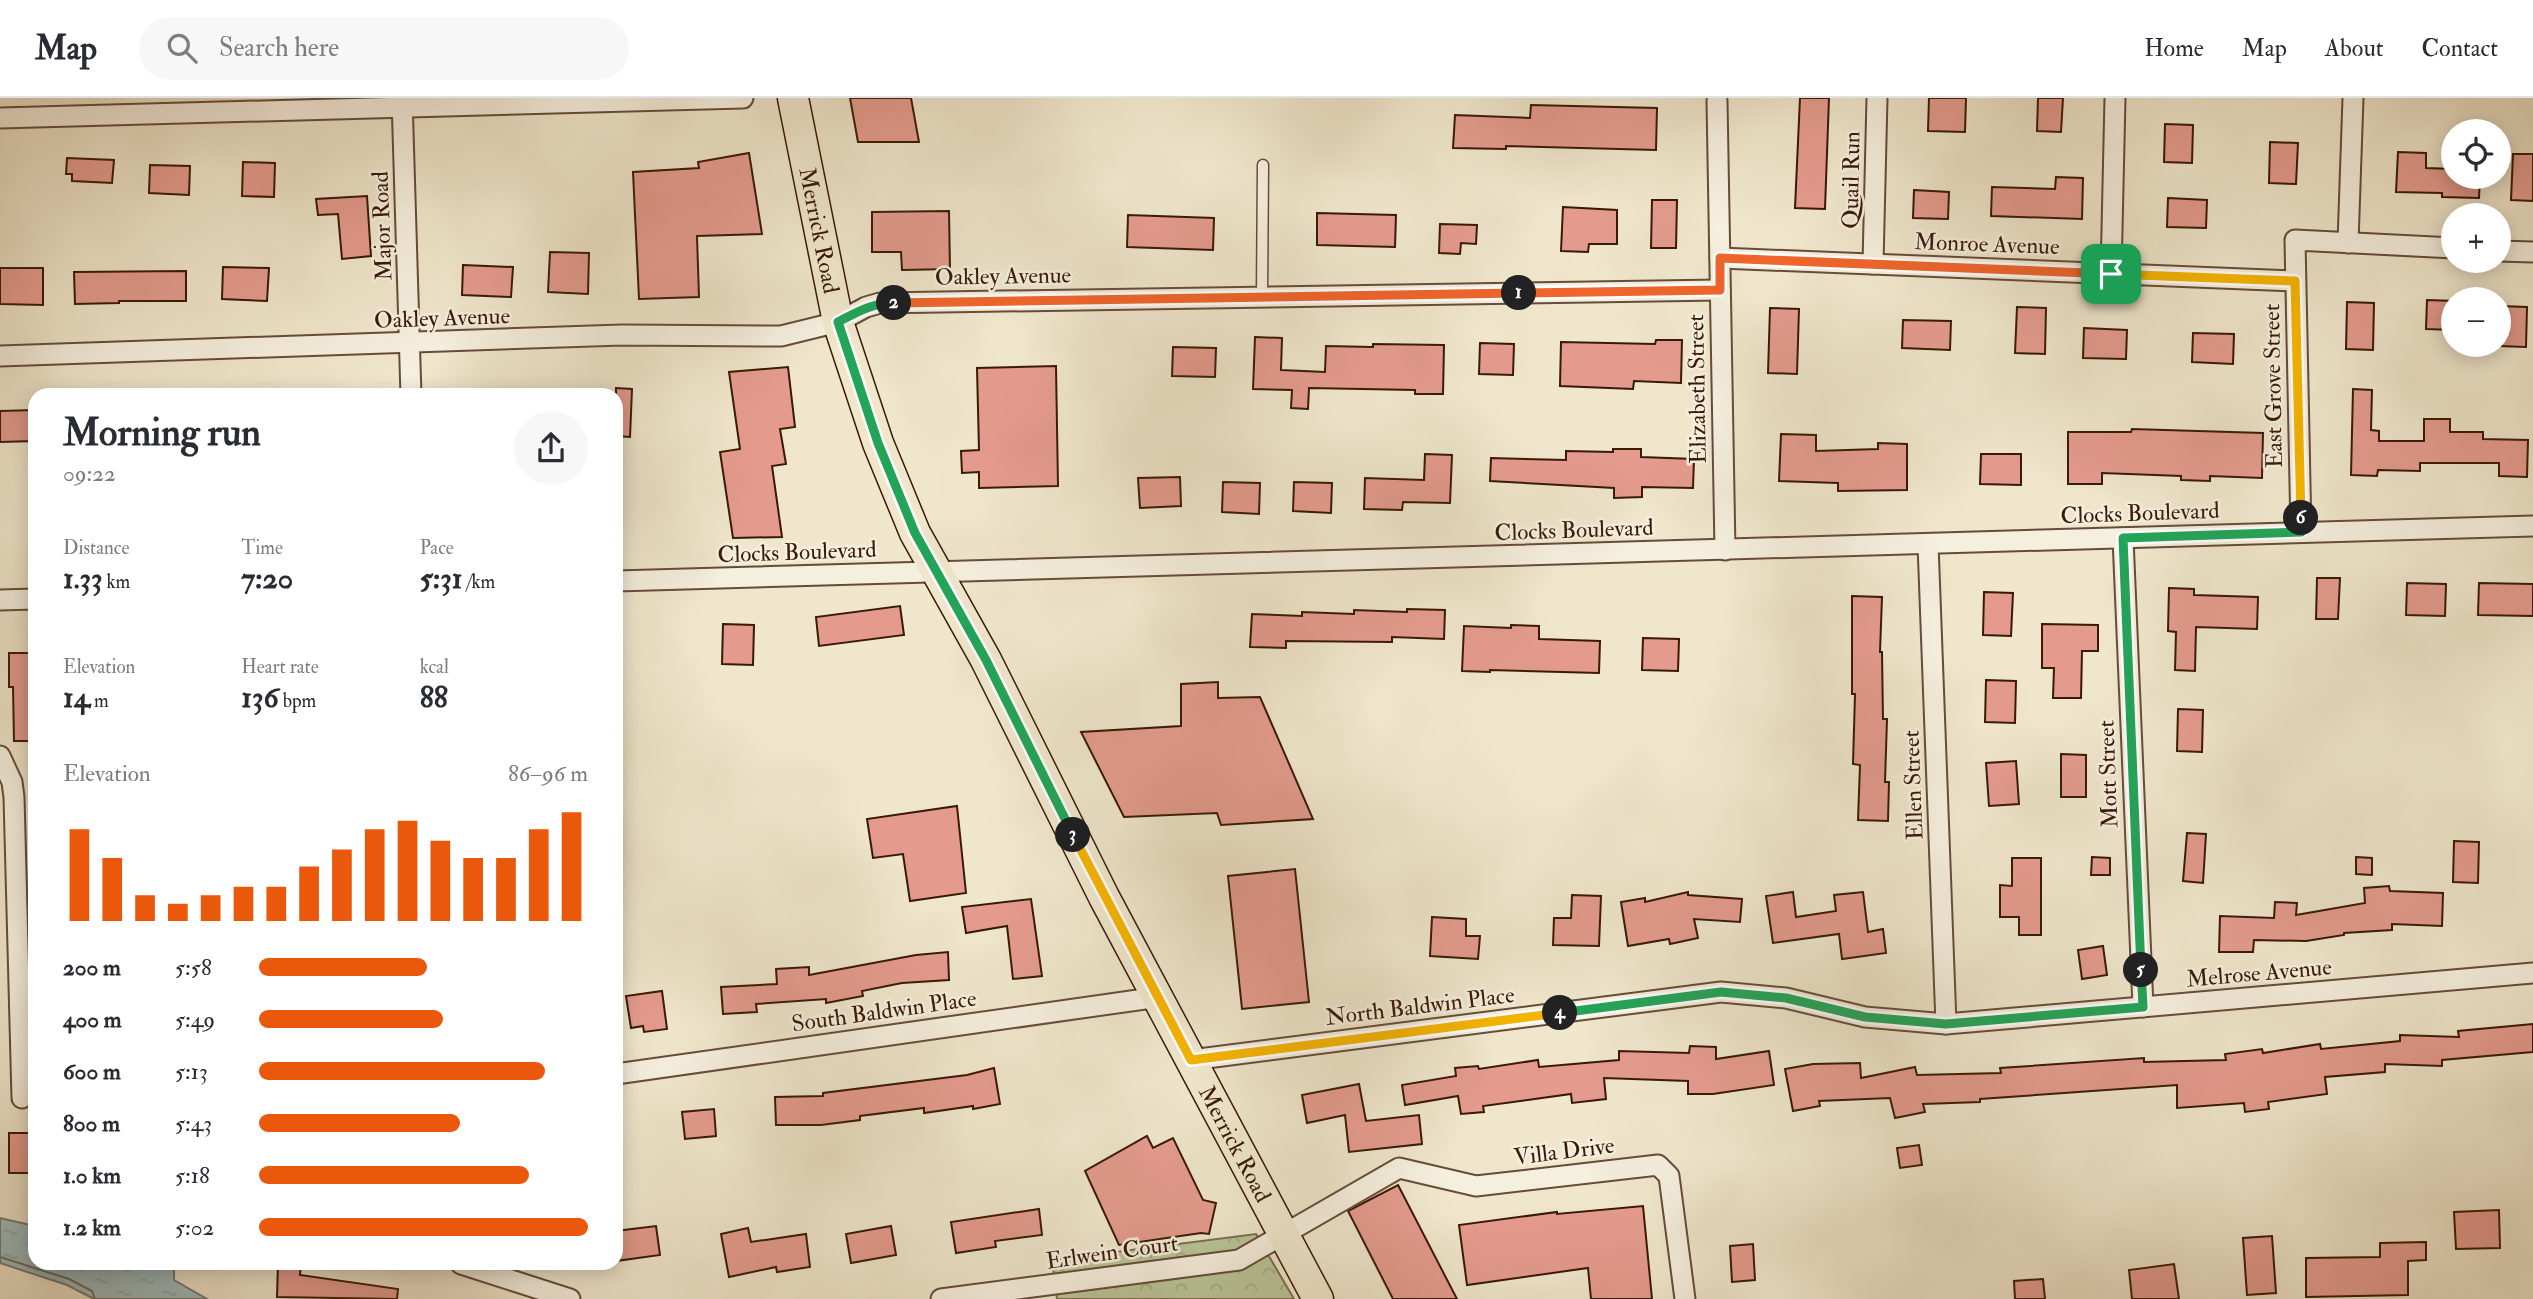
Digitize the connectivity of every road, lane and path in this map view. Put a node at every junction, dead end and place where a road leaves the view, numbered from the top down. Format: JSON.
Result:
{"nodes":[{"id":1,"x":743,"y":98,"type":"edge"},
{"id":2,"x":793,"y":98,"type":"edge"},
{"id":3,"x":1877,"y":98,"type":"edge"},
{"id":4,"x":2115,"y":98,"type":"edge"},
{"id":5,"x":2353,"y":98,"type":"edge"},
{"id":6,"x":1717,"y":101,"type":"dead end"},
{"id":7,"x":403,"y":102,"type":"edge"},
{"id":8,"x":0,"y":118,"type":"edge"},
{"id":9,"x":1264,"y":165,"type":"dead end"},
{"id":10,"x":2348,"y":243,"type":"junction"},
{"id":11,"x":2441,"y":247,"type":"edge"},
{"id":12,"x":2511,"y":251,"type":"edge"},
{"id":13,"x":2533,"y":252,"type":"edge"},
{"id":14,"x":1720,"y":258,"type":"junction"},
{"id":15,"x":1873,"y":264,"type":"junction"},
{"id":16,"x":2111,"y":274,"type":"junction"},
{"id":17,"x":2295,"y":281,"type":"junction"},
{"id":18,"x":1720,"y":290,"type":"junction"},
{"id":19,"x":1262,"y":296,"type":"junction"},
{"id":20,"x":838,"y":322,"type":"junction"},
{"id":21,"x":409,"y":344,"type":"junction"},
{"id":22,"x":0,"y":356,"type":"edge"},
{"id":23,"x":411,"y":388,"type":"edge"},
{"id":24,"x":2533,"y":526,"type":"edge"},
{"id":25,"x":2301,"y":532,"type":"junction"},
{"id":26,"x":2123,"y":538,"type":"junction"},
{"id":27,"x":1928,"y":544,"type":"junction"},
{"id":28,"x":1725,"y":550,"type":"junction"},
{"id":29,"x":936,"y":572,"type":"junction"},
{"id":30,"x":623,"y":581,"type":"edge"},
{"id":31,"x":28,"y":599,"type":"edge"},
{"id":32,"x":0,"y":600,"type":"edge"},
{"id":33,"x":0,"y":756,"type":"edge"},
{"id":34,"x":2533,"y":973,"type":"edge"},
{"id":35,"x":1159,"y":997,"type":"junction"},
{"id":36,"x":2143,"y":1007,"type":"junction"},
{"id":37,"x":1946,"y":1024,"type":"junction"},
{"id":38,"x":1191,"y":1060,"type":"junction"},
{"id":39,"x":623,"y":1073,"type":"edge"},
{"id":40,"x":22,"y":1098,"type":"dead end"},
{"id":41,"x":1282,"y":1233,"type":"junction"},
{"id":42,"x":480,"y":1270,"type":"edge"},
{"id":43,"x":570,"y":1299,"type":"edge"},
{"id":44,"x":941,"y":1299,"type":"edge"},
{"id":45,"x":1318,"y":1299,"type":"edge"},
{"id":46,"x":1685,"y":1299,"type":"edge"}],
"edges":[{"from":1,"to":7,"type":"street"},
{"from":2,"to":20,"type":"main road","name":"Merrick Road"},
{"from":3,"to":15,"type":"street","name":"Quail Run"},
{"from":4,"to":16,"type":"street"},
{"from":5,"to":10,"type":"street"},
{"from":6,"to":14,"type":"street","name":"Elizabeth Street"},
{"from":7,"to":8,"type":"street"},
{"from":7,"to":21,"type":"street","name":"Major Road"},
{"from":9,"to":19,"type":"lane"},
{"from":10,"to":11,"type":"street"},
{"from":10,"to":17,"type":"street","name":"East Grove Street"},
{"from":12,"to":13,"type":"street"},
{"from":14,"to":15,"type":"street","name":"Monroe Avenue"},
{"from":14,"to":18,"type":"street","name":"Elizabeth Street"},
{"from":15,"to":16,"type":"street","name":"Monroe Avenue"},
{"from":16,"to":17,"type":"street","name":"Monroe Avenue"},
{"from":17,"to":25,"type":"street","name":"East Grove Street"},
{"from":18,"to":19,"type":"street","name":"Oakley Avenue"},
{"from":18,"to":28,"type":"street","name":"Elizabeth Street"},
{"from":19,"to":20,"type":"street","name":"Oakley Avenue"},
{"from":20,"to":21,"type":"street","name":"Oakley Avenue"},
{"from":20,"to":29,"type":"main road","name":"Merrick Road"},
{"from":21,"to":22,"type":"street","name":"Oakley Avenue"},
{"from":21,"to":23,"type":"street","name":"Major Road"},
{"from":24,"to":25,"type":"street","name":"Clocks Boulevard"},
{"from":25,"to":26,"type":"street","name":"Clocks Boulevard"},
{"from":26,"to":27,"type":"street","name":"Clocks Boulevard"},
{"from":26,"to":36,"type":"street","name":"Mott Street"},
{"from":27,"to":28,"type":"street","name":"Clocks Boulevard"},
{"from":27,"to":37,"type":"street","name":"Ellen Street"},
{"from":28,"to":29,"type":"street","name":"Clocks Boulevard"},
{"from":29,"to":30,"type":"street","name":"Clocks Boulevard"},
{"from":29,"to":35,"type":"main road","name":"Merrick Road"},
{"from":31,"to":32,"type":"street"},
{"from":33,"to":40,"type":"street"},
{"from":34,"to":36,"type":"street","name":"Melrose Avenue"},
{"from":35,"to":38,"type":"main road","name":"Merrick Road"},
{"from":35,"to":39,"type":"street","name":"South Baldwin Place"},
{"from":36,"to":37,"type":"street","name":"Melrose Avenue"},
{"from":37,"to":38,"type":"street","name":"North Baldwin Place"},
{"from":38,"to":41,"type":"main road","name":"Merrick Road"},
{"from":41,"to":44,"type":"street","name":"Erlwein Court"},
{"from":41,"to":45,"type":"main road","name":"Merrick Road"},
{"from":41,"to":46,"type":"street","name":"Villa Drive"},
{"from":42,"to":43,"type":"street"}]}
